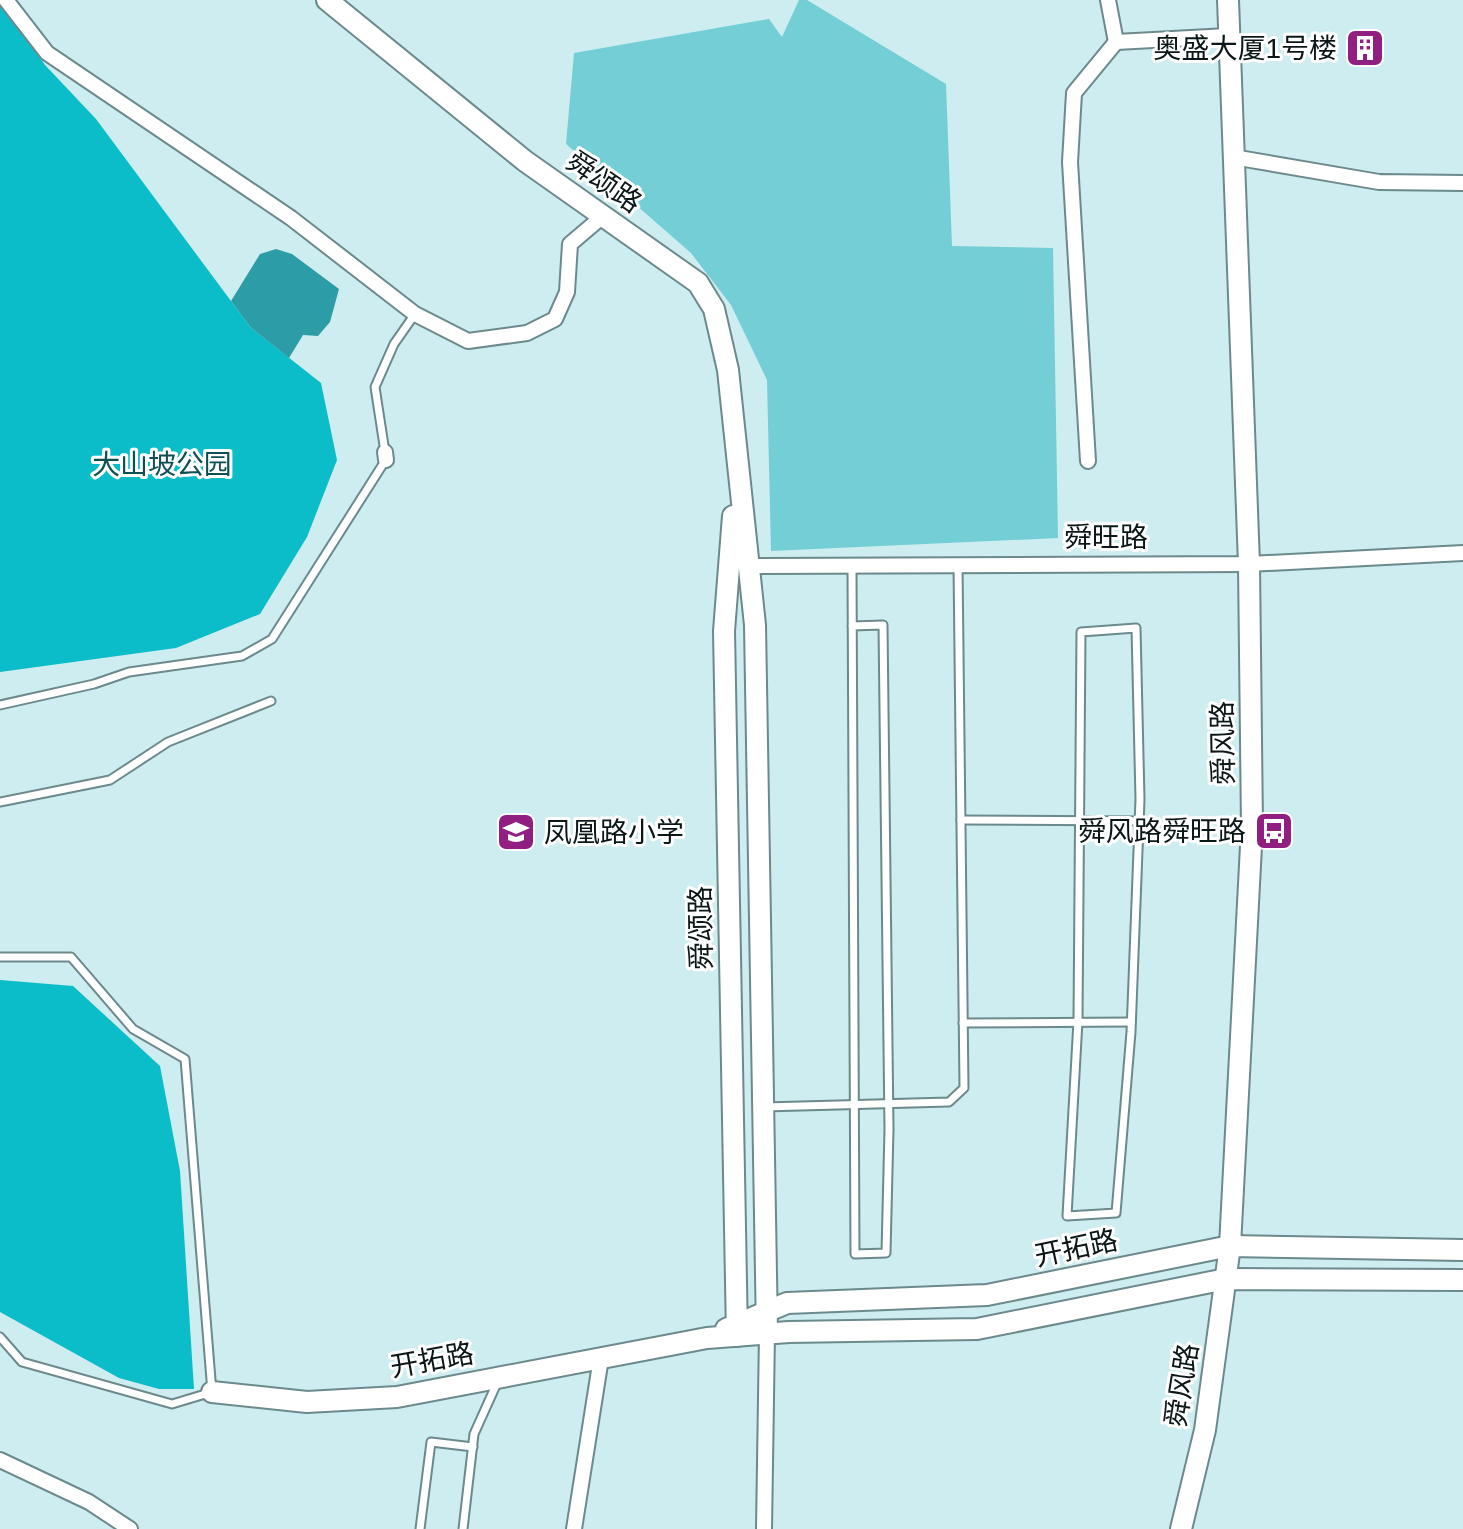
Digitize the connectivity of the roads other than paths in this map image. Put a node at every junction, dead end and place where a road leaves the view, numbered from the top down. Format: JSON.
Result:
{"nodes":[{"id":1,"x":6,"y":0,"type":"edge"},
{"id":2,"x":327,"y":0,"type":"edge"},
{"id":3,"x":1108,"y":0,"type":"edge"},
{"id":4,"x":1228,"y":0,"type":"edge"},
{"id":5,"x":1228,"y":36,"type":"junction"},
{"id":6,"x":1116,"y":42,"type":"junction"},
{"id":7,"x":1233,"y":157,"type":"junction"},
{"id":8,"x":1463,"y":183,"type":"edge"},
{"id":9,"x":603,"y":216,"type":"junction"},
{"id":10,"x":415,"y":314,"type":"junction"},
{"id":11,"x":1088,"y":461,"type":"dead end"},
{"id":12,"x":736,"y":472,"type":"junction"},
{"id":13,"x":1463,"y":553,"type":"edge"},
{"id":14,"x":958,"y":563,"type":"junction"},
{"id":15,"x":852,"y":564,"type":"junction"},
{"id":16,"x":1249,"y":564,"type":"junction"},
{"id":17,"x":748,"y":566,"type":"junction"},
{"id":18,"x":852,"y":626,"type":"junction"},
{"id":19,"x":271,"y":701,"type":"dead end"},
{"id":20,"x":0,"y":705,"type":"edge"},
{"id":21,"x":0,"y":802,"type":"edge"},
{"id":22,"x":961,"y":820,"type":"junction"},
{"id":23,"x":1079,"y":821,"type":"junction"},
{"id":24,"x":1139,"y":821,"type":"junction"},
{"id":25,"x":0,"y":957,"type":"edge"},
{"id":26,"x":1078,"y":1021,"type":"junction"},
{"id":27,"x":1131,"y":1022,"type":"junction"},
{"id":28,"x":963,"y":1023,"type":"junction"},
{"id":29,"x":889,"y":1104,"type":"junction"},
{"id":30,"x":853,"y":1105,"type":"junction"},
{"id":31,"x":763,"y":1107,"type":"junction"},
{"id":32,"x":1230,"y":1246,"type":"junction"},
{"id":33,"x":1463,"y":1250,"type":"edge"},
{"id":34,"x":1226,"y":1279,"type":"junction"},
{"id":35,"x":1463,"y":1280,"type":"edge"},
{"id":36,"x":767,"y":1311,"type":"junction"},
{"id":37,"x":737,"y":1330,"type":"junction"},
{"id":38,"x":767,"y":1333,"type":"junction"},
{"id":39,"x":0,"y":1337,"type":"edge"},
{"id":40,"x":601,"y":1358,"type":"junction"},
{"id":41,"x":500,"y":1377,"type":"junction"},
{"id":42,"x":212,"y":1392,"type":"junction"},
{"id":43,"x":473,"y":1447,"type":"junction"},
{"id":44,"x":0,"y":1460,"type":"edge"},
{"id":45,"x":130,"y":1529,"type":"edge"},
{"id":46,"x":420,"y":1529,"type":"edge"},
{"id":47,"x":463,"y":1529,"type":"edge"},
{"id":48,"x":574,"y":1529,"type":"edge"},
{"id":49,"x":764,"y":1529,"type":"edge"},
{"id":50,"x":1181,"y":1529,"type":"edge"}],
"edges":[{"from":1,"to":10,"type":"street"},
{"from":2,"to":9,"type":"main road","name":"舜颂路"},
{"from":3,"to":6,"type":"street"},
{"from":4,"to":5,"type":"main road","name":"舜风路"},
{"from":5,"to":6,"type":"street"},
{"from":5,"to":7,"type":"main road","name":"舜风路"},
{"from":6,"to":11,"type":"street"},
{"from":7,"to":8,"type":"street"},
{"from":7,"to":16,"type":"main road","name":"舜风路"},
{"from":9,"to":10,"type":"street"},
{"from":9,"to":12,"type":"main road","name":"舜颂路"},
{"from":10,"to":20,"type":"lane"},
{"from":12,"to":17,"type":"main road","name":"舜颂路"},
{"from":12,"to":37,"type":"main road","name":"舜颂路"},
{"from":13,"to":16,"type":"street","name":"舜旺路"},
{"from":14,"to":15,"type":"street","name":"舜旺路"},
{"from":14,"to":16,"type":"street","name":"舜旺路"},
{"from":14,"to":22,"type":"lane"},
{"from":15,"to":17,"type":"street","name":"舜旺路"},
{"from":15,"to":18,"type":"lane"},
{"from":16,"to":32,"type":"main road","name":"舜风路"},
{"from":17,"to":31,"type":"main road","name":"舜颂路"},
{"from":18,"to":29,"type":"lane"},
{"from":18,"to":30,"type":"lane"},
{"from":19,"to":21,"type":"lane"},
{"from":22,"to":23,"type":"lane"},
{"from":22,"to":28,"type":"lane"},
{"from":23,"to":24,"type":"lane"},
{"from":23,"to":24,"type":"lane"},
{"from":23,"to":26,"type":"lane"},
{"from":24,"to":27,"type":"lane"},
{"from":25,"to":42,"type":"lane"},
{"from":26,"to":27,"type":"lane"},
{"from":26,"to":27,"type":"lane"},
{"from":26,"to":28,"type":"lane"},
{"from":28,"to":29,"type":"lane"},
{"from":29,"to":30,"type":"lane"},
{"from":29,"to":30,"type":"lane"},
{"from":30,"to":31,"type":"lane"},
{"from":31,"to":36,"type":"main road","name":"舜颂路"},
{"from":32,"to":33,"type":"main road","name":"开拓路"},
{"from":32,"to":34,"type":"main road","name":"舜风路"},
{"from":32,"to":36,"type":"main road","name":"开拓路"},
{"from":34,"to":35,"type":"main road","name":"开拓路"},
{"from":34,"to":38,"type":"main road","name":"开拓路"},
{"from":34,"to":50,"type":"main road","name":"舜风路"},
{"from":36,"to":37,"type":"main road","name":"开拓路"},
{"from":36,"to":38,"type":"main road","name":"舜颂路"},
{"from":37,"to":38,"type":"main road","name":"开拓路"},
{"from":37,"to":40,"type":"main road","name":"开拓路"},
{"from":38,"to":49,"type":"street"},
{"from":39,"to":42,"type":"lane"},
{"from":40,"to":41,"type":"main road","name":"开拓路"},
{"from":40,"to":48,"type":"street"},
{"from":41,"to":42,"type":"main road","name":"开拓路"},
{"from":41,"to":43,"type":"lane"},
{"from":43,"to":46,"type":"lane"},
{"from":43,"to":47,"type":"lane"},
{"from":44,"to":45,"type":"street"}]}
